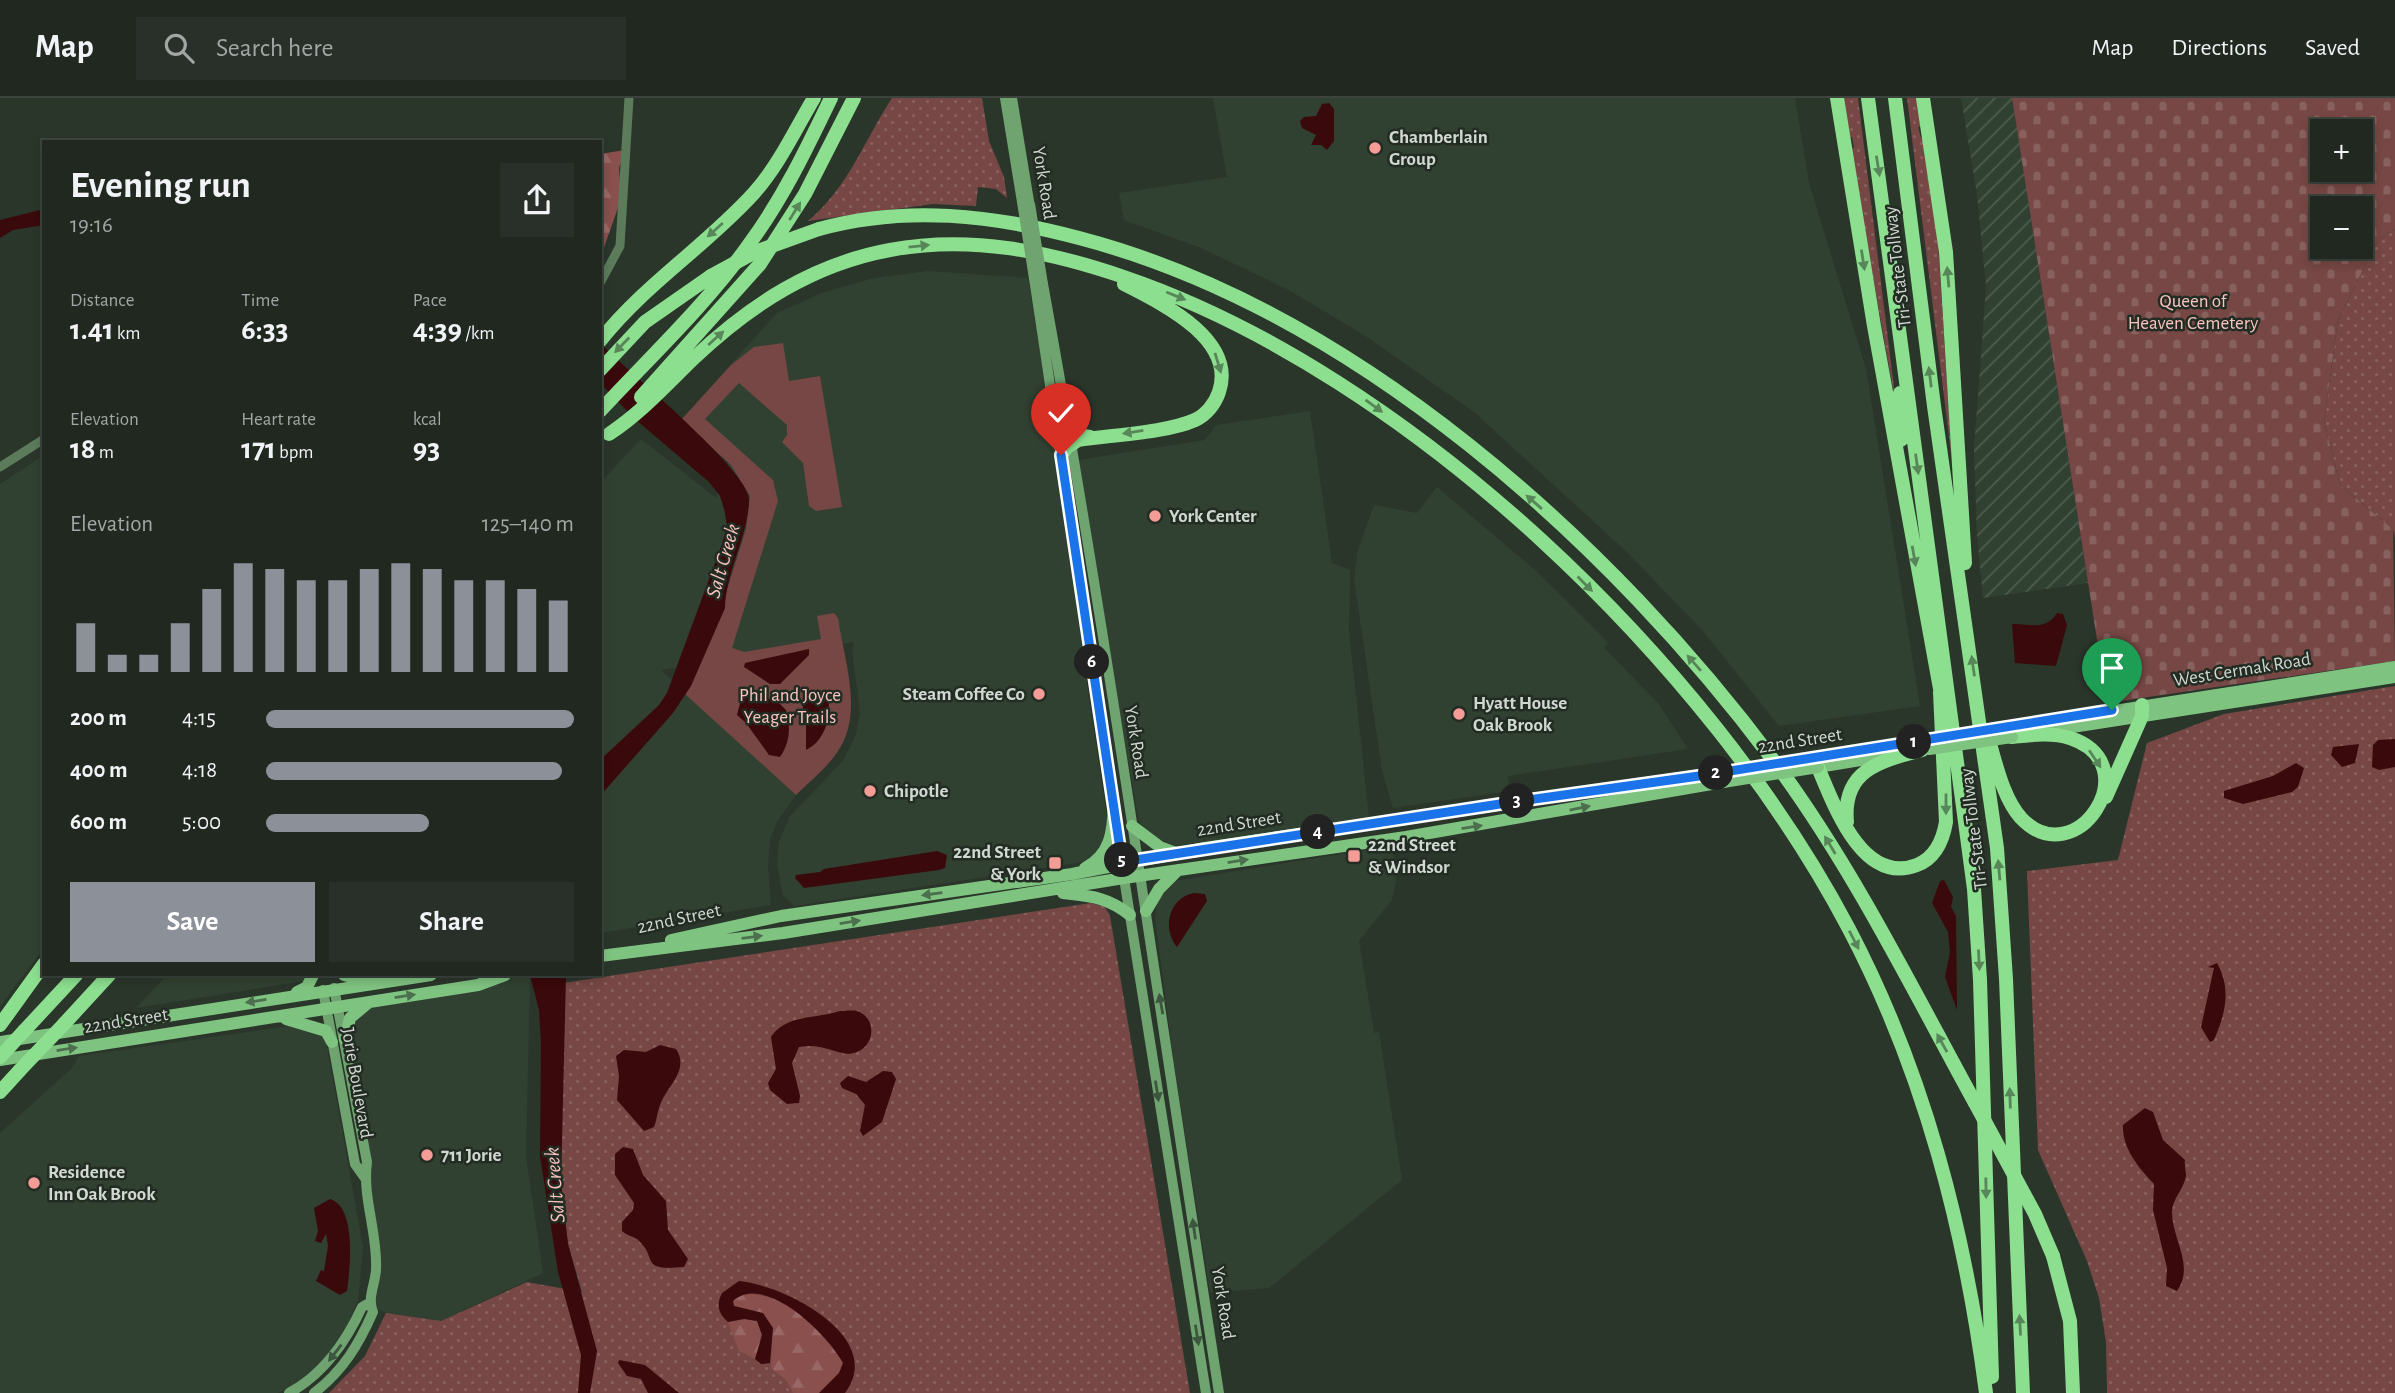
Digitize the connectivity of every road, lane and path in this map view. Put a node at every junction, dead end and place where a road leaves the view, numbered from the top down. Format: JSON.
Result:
{"nodes":[{"id":1,"x":629,"y":98,"type":"edge"},
{"id":2,"x":812,"y":98,"type":"edge"},
{"id":3,"x":831,"y":98,"type":"edge"},
{"id":4,"x":854,"y":98,"type":"edge"},
{"id":5,"x":1005,"y":98,"type":"edge"},
{"id":6,"x":1012,"y":98,"type":"edge"},
{"id":7,"x":1837,"y":98,"type":"edge"},
{"id":8,"x":1868,"y":98,"type":"edge"},
{"id":9,"x":1895,"y":98,"type":"edge"},
{"id":10,"x":1923,"y":98,"type":"edge"},
{"id":11,"x":1025,"y":201,"type":"junction"},
{"id":12,"x":1065,"y":259,"type":"junction"},
{"id":13,"x":602,"y":279,"type":"edge"},
{"id":14,"x":1039,"y":285,"type":"junction"},
{"id":15,"x":602,"y":339,"type":"edge"},
{"id":16,"x":1903,"y":357,"type":"junction"},
{"id":17,"x":602,"y":368,"type":"edge"},
{"id":18,"x":663,"y":381,"type":"junction"},
{"id":19,"x":602,"y":409,"type":"edge"},
{"id":20,"x":1069,"y":426,"type":"junction"},
{"id":21,"x":616,"y":429,"type":"edge"},
{"id":22,"x":1095,"y":438,"type":"junction"},
{"id":23,"x":42,"y":440,"type":"edge"},
{"id":24,"x":1072,"y":443,"type":"junction"},
{"id":25,"x":1061,"y":455,"type":"junction"},
{"id":26,"x":0,"y":467,"type":"edge"},
{"id":27,"x":1904,"y":500,"type":"junction"},
{"id":28,"x":1969,"y":638,"type":"junction"},
{"id":29,"x":2395,"y":667,"type":"edge"},
{"id":30,"x":2395,"y":677,"type":"edge"},
{"id":31,"x":1939,"y":687,"type":"junction"},
{"id":32,"x":1976,"y":693,"type":"junction"},
{"id":33,"x":2142,"y":710,"type":"junction"},
{"id":34,"x":2011,"y":732,"type":"junction"},
{"id":35,"x":1927,"y":746,"type":"junction"},
{"id":36,"x":1816,"y":763,"type":"junction"},
{"id":37,"x":1722,"y":777,"type":"junction"},
{"id":38,"x":1963,"y":795,"type":"junction"},
{"id":39,"x":1114,"y":805,"type":"junction"},
{"id":40,"x":2099,"y":811,"type":"junction"},
{"id":41,"x":1132,"y":826,"type":"junction"},
{"id":42,"x":1848,"y":830,"type":"junction"},
{"id":43,"x":1176,"y":853,"type":"junction"},
{"id":44,"x":1138,"y":860,"type":"junction"},
{"id":45,"x":1122,"y":862,"type":"junction"},
{"id":46,"x":1178,"y":870,"type":"junction"},
{"id":47,"x":1072,"y":874,"type":"junction"},
{"id":48,"x":1140,"y":876,"type":"junction"},
{"id":49,"x":1124,"y":878,"type":"junction"},
{"id":50,"x":1045,"y":891,"type":"junction"},
{"id":51,"x":1146,"y":911,"type":"junction"},
{"id":52,"x":1130,"y":915,"type":"junction"},
{"id":53,"x":602,"y":956,"type":"edge"},
{"id":54,"x":602,"y":956,"type":"edge"},
{"id":55,"x":42,"y":967,"type":"edge"},
{"id":56,"x":75,"y":976,"type":"edge"},
{"id":57,"x":108,"y":976,"type":"edge"},
{"id":58,"x":312,"y":976,"type":"edge"},
{"id":59,"x":348,"y":976,"type":"edge"},
{"id":60,"x":424,"y":976,"type":"edge"},
{"id":61,"x":502,"y":976,"type":"edge"},
{"id":62,"x":374,"y":983,"type":"junction"},
{"id":63,"x":329,"y":989,"type":"junction"},
{"id":64,"x":289,"y":996,"type":"junction"},
{"id":65,"x":369,"y":1002,"type":"junction"},
{"id":66,"x":332,"y":1008,"type":"junction"},
{"id":67,"x":275,"y":1017,"type":"junction"},
{"id":68,"x":0,"y":1025,"type":"edge"},
{"id":69,"x":339,"y":1041,"type":"junction"},
{"id":70,"x":0,"y":1042,"type":"edge"},
{"id":71,"x":0,"y":1058,"type":"edge"},
{"id":72,"x":0,"y":1092,"type":"edge"},
{"id":73,"x":369,"y":1303,"type":"junction"},
{"id":74,"x":289,"y":1393,"type":"edge"},
{"id":75,"x":314,"y":1393,"type":"edge"},
{"id":76,"x":1206,"y":1393,"type":"edge"},
{"id":77,"x":1219,"y":1393,"type":"edge"},
{"id":78,"x":1986,"y":1393,"type":"edge"},
{"id":79,"x":1993,"y":1393,"type":"edge"},
{"id":80,"x":2023,"y":1393,"type":"edge"},
{"id":81,"x":2073,"y":1393,"type":"edge"}],
"edges":[{"from":1,"to":13,"type":"street"},
{"from":2,"to":15,"type":"highway","one_way":true},
{"from":3,"to":19,"type":"highway"},
{"from":18,"to":4,"type":"highway","one_way":true},
{"from":5,"to":11,"type":"main road","name":"York Road"},
{"from":6,"to":11,"type":"main road","name":"York Road"},
{"from":7,"to":27,"type":"highway","one_way":true},
{"from":8,"to":16,"type":"highway","name":"Tri-State Tollway","one_way":true},
{"from":28,"to":9,"type":"highway","name":"Tri-State Tollway","one_way":true},
{"from":28,"to":10,"type":"highway","one_way":true},
{"from":11,"to":14,"type":"main road","name":"York Road","bridge":true},
{"from":18,"to":12,"type":"highway","one_way":true},
{"from":12,"to":22,"type":"highway","one_way":true},
{"from":12,"to":78,"type":"highway","one_way":true},
{"from":14,"to":20,"type":"main road","name":"York Road"},
{"from":14,"to":25,"type":"main road","name":"York Road"},
{"from":16,"to":27,"type":"highway"},
{"from":16,"to":38,"type":"highway","name":"Tri-State Tollway","one_way":true},
{"from":81,"to":17,"type":"highway","one_way":true,"bridge":true},
{"from":18,"to":21,"type":"highway"},
{"from":20,"to":22,"type":"highway"},
{"from":20,"to":24,"type":"main road","name":"York Road"},
{"from":22,"to":24,"type":"highway"},
{"from":23,"to":26,"type":"street"},
{"from":24,"to":25,"type":"highway"},
{"from":24,"to":41,"type":"main road","name":"York Road"},
{"from":25,"to":39,"type":"main road","name":"York Road"},
{"from":27,"to":31,"type":"highway","one_way":true},
{"from":32,"to":28,"type":"highway","name":"Tri-State Tollway","one_way":true},
{"from":29,"to":33,"type":"main road","name":"West Cermak Road"},
{"from":30,"to":33,"type":"main road","name":"West Cermak Road"},
{"from":31,"to":38,"type":"highway"},
{"from":31,"to":42,"type":"highway","one_way":true},
{"from":32,"to":40,"type":"highway"},
{"from":80,"to":32,"type":"highway","name":"Tri-State Tollway","one_way":true},
{"from":33,"to":34,"type":"main road","name":"West Cermak Road"},
{"from":33,"to":40,"type":"highway"},
{"from":34,"to":35,"type":"main road","name":"West Cermak Road","bridge":true},
{"from":34,"to":40,"type":"highway","one_way":true},
{"from":35,"to":36,"type":"main road","name":"22nd Street"},
{"from":35,"to":42,"type":"highway"},
{"from":36,"to":37,"type":"main road","name":"22nd Street","bridge":true},
{"from":36,"to":42,"type":"highway"},
{"from":37,"to":43,"type":"main road","name":"22nd Street"},
{"from":46,"to":37,"type":"main road","name":"22nd Street","one_way":true},
{"from":38,"to":79,"type":"highway","name":"Tri-State Tollway","one_way":true},
{"from":39,"to":45,"type":"main road","name":"York Road"},
{"from":39,"to":47,"type":"main road"},
{"from":41,"to":43,"type":"main road"},
{"from":41,"to":44,"type":"main road","name":"York Road"},
{"from":43,"to":44,"type":"main road","name":"22nd Street"},
{"from":44,"to":45,"type":"main road","name":"22nd Street"},
{"from":44,"to":48,"type":"main road","name":"York Road"},
{"from":45,"to":47,"type":"main road","name":"22nd Street"},
{"from":45,"to":49,"type":"main road","name":"York Road"},
{"from":46,"to":48,"type":"main road","name":"22nd Street"},
{"from":46,"to":51,"type":"main road"},
{"from":47,"to":53,"type":"main road","name":"22nd Street","one_way":true},
{"from":48,"to":49,"type":"main road","name":"22nd Street"},
{"from":48,"to":51,"type":"main road","name":"York Road"},
{"from":49,"to":50,"type":"main road","name":"22nd Street"},
{"from":49,"to":52,"type":"main road","name":"York Road"},
{"from":50,"to":52,"type":"main road"},
{"from":54,"to":50,"type":"main road","name":"22nd Street","one_way":true},
{"from":77,"to":51,"type":"main road","name":"York Road","one_way":true},
{"from":52,"to":76,"type":"main road","name":"York Road","one_way":true},
{"from":55,"to":68,"type":"highway"},
{"from":56,"to":71,"type":"highway","bridge":true},
{"from":57,"to":72,"type":"highway","bridge":true},
{"from":58,"to":64,"type":"main road"},
{"from":59,"to":62,"type":"main road"},
{"from":60,"to":62,"type":"main road","name":"22nd Street"},
{"from":65,"to":61,"type":"main road","name":"22nd Street","one_way":true},
{"from":62,"to":63,"type":"main road","name":"22nd Street"},
{"from":63,"to":64,"type":"main road","name":"22nd Street"},
{"from":63,"to":66,"type":"main road","name":"Jorie Boulevard"},
{"from":64,"to":70,"type":"main road","name":"22nd Street","one_way":true},
{"from":65,"to":66,"type":"main road","name":"22nd Street"},
{"from":65,"to":69,"type":"main road"},
{"from":66,"to":67,"type":"main road","name":"22nd Street"},
{"from":66,"to":69,"type":"main road","name":"Jorie Boulevard"},
{"from":67,"to":69,"type":"main road"},
{"from":71,"to":67,"type":"main road","name":"22nd Street","one_way":true},
{"from":69,"to":73,"type":"main road","name":"Jorie Boulevard"},
{"from":73,"to":74,"type":"main road","name":"Jorie Boulevard","one_way":true},
{"from":73,"to":75,"type":"main road","name":"Jorie Boulevard"}]}
